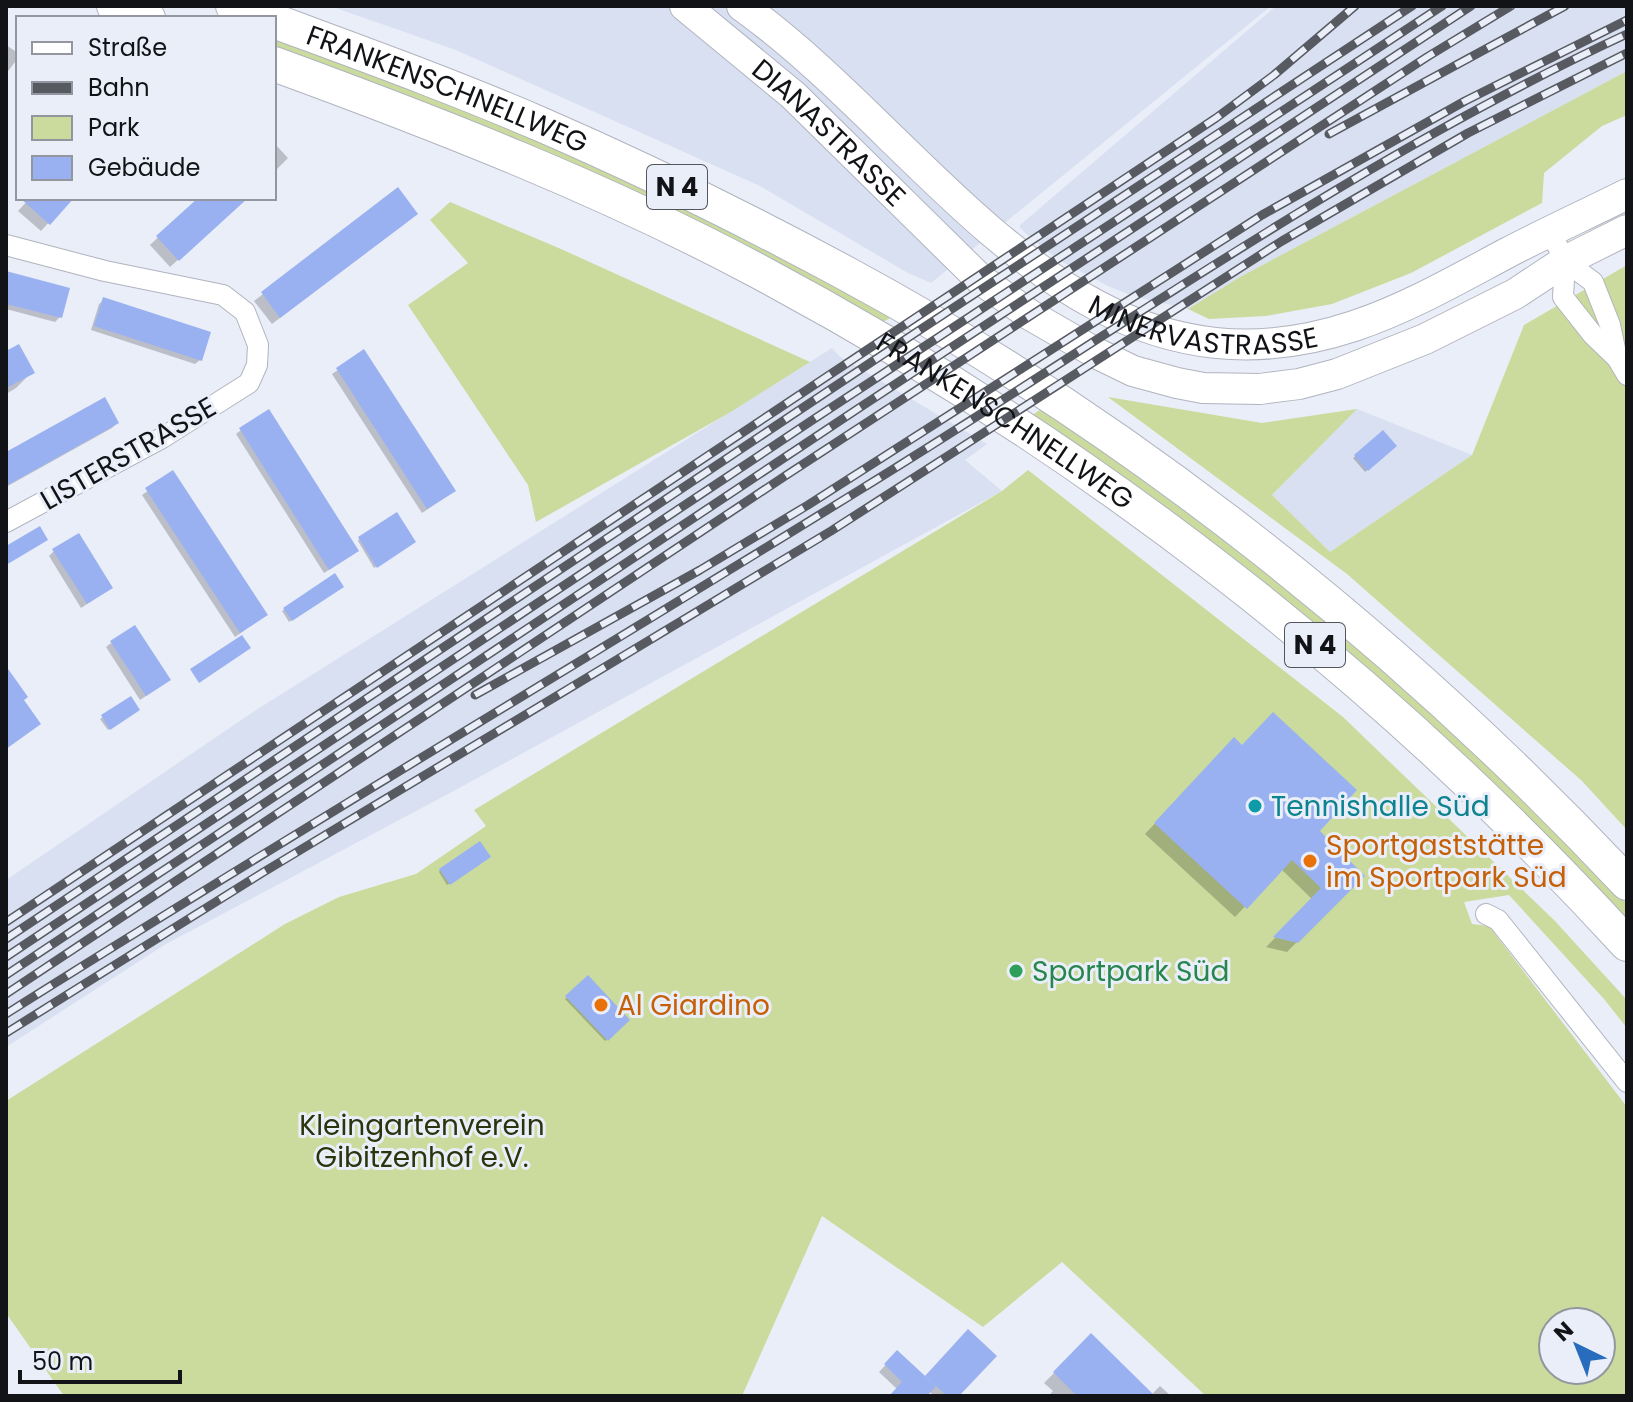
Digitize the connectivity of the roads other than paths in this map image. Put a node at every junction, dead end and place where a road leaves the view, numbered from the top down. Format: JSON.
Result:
{"nodes":[{"id":1,"x":114,"y":6,"type":"edge"},
{"id":2,"x":233,"y":6,"type":"edge"},
{"id":3,"x":685,"y":6,"type":"edge"},
{"id":4,"x":742,"y":6,"type":"edge"},
{"id":5,"x":142,"y":16,"type":"edge"},
{"id":6,"x":260,"y":16,"type":"edge"},
{"id":7,"x":276,"y":22,"type":"edge"},
{"id":8,"x":276,"y":65,"type":"edge"},
{"id":9,"x":896,"y":141,"type":"joint"},
{"id":10,"x":1627,"y":194,"type":"edge"},
{"id":11,"x":1627,"y":230,"type":"edge"},
{"id":12,"x":1550,"y":231,"type":"junction"},
{"id":13,"x":6,"y":245,"type":"edge"},
{"id":14,"x":1565,"y":261,"type":"junction"},
{"id":15,"x":965,"y":266,"type":"joint"},
{"id":16,"x":1622,"y":367,"type":"edge"},
{"id":17,"x":6,"y":522,"type":"edge"},
{"id":18,"x":1627,"y":883,"type":"edge"},
{"id":19,"x":1486,"y":914,"type":"dead end"},
{"id":20,"x":1627,"y":944,"type":"edge"},
{"id":21,"x":1627,"y":1082,"type":"edge"}],
"edges":[{"from":1,"to":5,"type":"highway"},
{"from":2,"to":6,"type":"highway"},
{"from":3,"to":15,"type":"main road","name":"DIANASTRASSE"},
{"from":4,"to":9,"type":"main road","name":"DIANASTRASSE"},
{"from":7,"to":18,"type":"highway","name":"FRANKENSCHNELLWEG","number":"N 4"},
{"from":8,"to":20,"type":"highway","name":"FRANKENSCHNELLWEG","number":"N 4"},
{"from":9,"to":12,"type":"main road","name":"MINERVASTRASSE"},
{"from":10,"to":12,"type":"main road","name":"MINERVASTRASSE"},
{"from":11,"to":14,"type":"main road","name":"MINERVASTRASSE"},
{"from":12,"to":14,"type":"street"},
{"from":13,"to":17,"type":"street","name":"LISTERSTRASSE"},
{"from":14,"to":15,"type":"main road","name":"MINERVASTRASSE"},
{"from":14,"to":16,"type":"street"},
{"from":14,"to":16,"type":"street"},
{"from":19,"to":21,"type":"street"}]}
